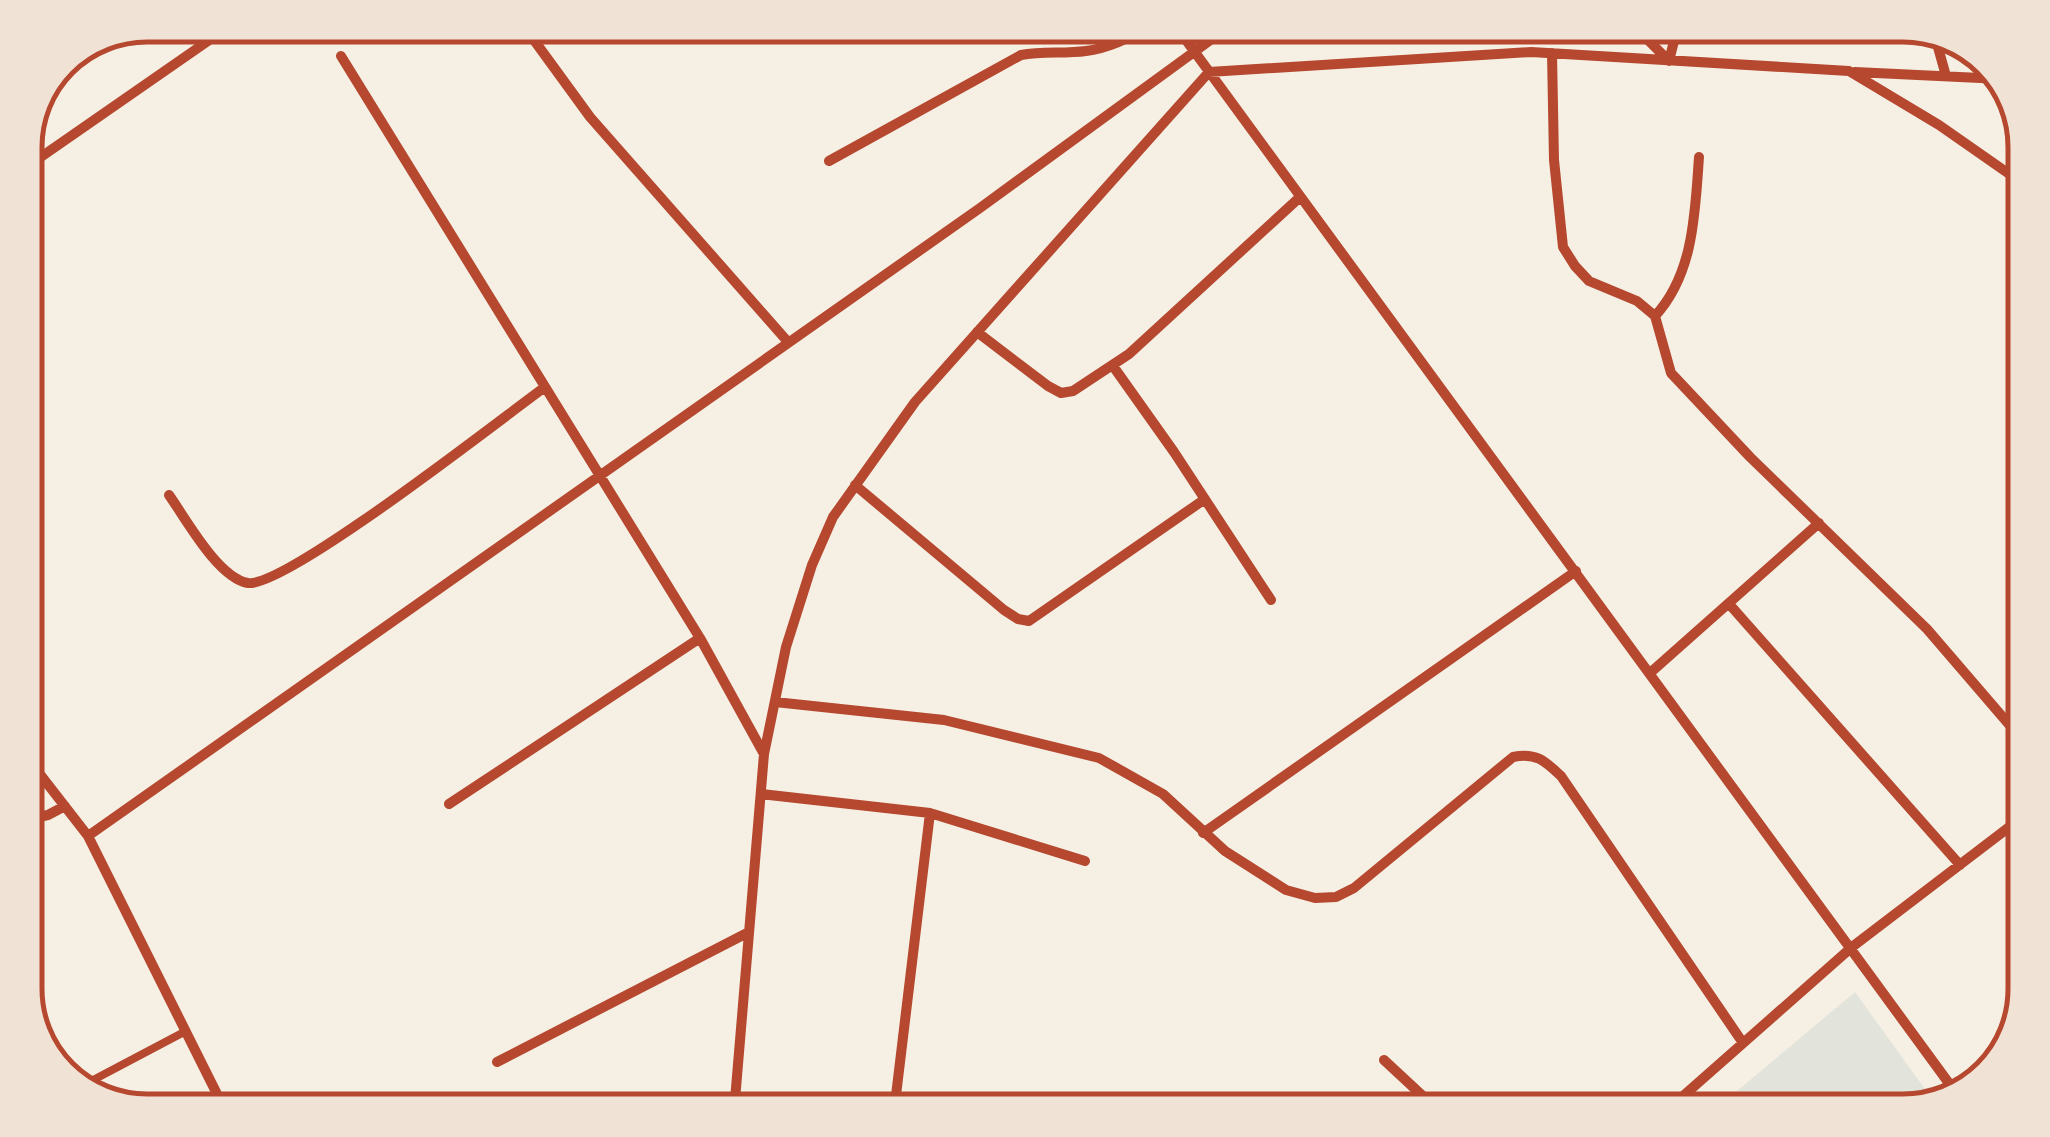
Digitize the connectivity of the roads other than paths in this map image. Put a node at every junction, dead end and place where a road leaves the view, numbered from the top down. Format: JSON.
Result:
{"nodes":[{"id":1,"x":207,"y":42,"type":"edge"},
{"id":2,"x":535,"y":42,"type":"edge"},
{"id":3,"x":1119,"y":42,"type":"edge"},
{"id":4,"x":1187,"y":42,"type":"edge"},
{"id":5,"x":1208,"y":42,"type":"edge"},
{"id":6,"x":1651,"y":42,"type":"edge"},
{"id":7,"x":1674,"y":42,"type":"edge"},
{"id":8,"x":1939,"y":49,"type":"edge"},
{"id":9,"x":1194,"y":52,"type":"junction"},
{"id":10,"x":1552,"y":53,"type":"junction"},
{"id":11,"x":341,"y":56,"type":"dead end"},
{"id":12,"x":1669,"y":61,"type":"junction"},
{"id":13,"x":1209,"y":72,"type":"junction"},
{"id":14,"x":1849,"y":72,"type":"junction"},
{"id":15,"x":1946,"y":76,"type":"junction"},
{"id":16,"x":1981,"y":78,"type":"edge"},
{"id":17,"x":43,"y":156,"type":"edge"},
{"id":18,"x":1699,"y":157,"type":"dead end"},
{"id":19,"x":829,"y":161,"type":"dead end"},
{"id":20,"x":2007,"y":172,"type":"edge"},
{"id":21,"x":1298,"y":198,"type":"junction"},
{"id":22,"x":1655,"y":316,"type":"junction"},
{"id":23,"x":976,"y":332,"type":"junction"},
{"id":24,"x":788,"y":342,"type":"junction"},
{"id":25,"x":1112,"y":366,"type":"junction"},
{"id":26,"x":545,"y":387,"type":"junction"},
{"id":27,"x":600,"y":475,"type":"junction"},
{"id":28,"x":856,"y":485,"type":"junction"},
{"id":29,"x":168,"y":495,"type":"dead end"},
{"id":30,"x":1205,"y":499,"type":"junction"},
{"id":31,"x":1819,"y":523,"type":"junction"},
{"id":32,"x":1576,"y":571,"type":"junction"},
{"id":33,"x":1272,"y":600,"type":"dead end"},
{"id":34,"x":1730,"y":605,"type":"junction"},
{"id":35,"x":700,"y":638,"type":"junction"},
{"id":36,"x":1650,"y":673,"type":"junction"},
{"id":37,"x":775,"y":702,"type":"junction"},
{"id":38,"x":2008,"y":723,"type":"edge"},
{"id":39,"x":764,"y":754,"type":"junction"},
{"id":40,"x":43,"y":778,"type":"edge"},
{"id":41,"x":760,"y":794,"type":"junction"},
{"id":42,"x":449,"y":804,"type":"dead end"},
{"id":43,"x":64,"y":806,"type":"junction"},
{"id":44,"x":930,"y":813,"type":"junction"},
{"id":45,"x":43,"y":816,"type":"edge"},
{"id":46,"x":2008,"y":828,"type":"edge"},
{"id":47,"x":1203,"y":833,"type":"junction"},
{"id":48,"x":88,"y":836,"type":"junction"},
{"id":49,"x":1086,"y":861,"type":"dead end"},
{"id":50,"x":1960,"y":865,"type":"junction"},
{"id":51,"x":749,"y":932,"type":"junction"},
{"id":52,"x":1852,"y":948,"type":"junction"},
{"id":53,"x":186,"y":1032,"type":"junction"},
{"id":54,"x":1743,"y":1043,"type":"junction"},
{"id":55,"x":1384,"y":1060,"type":"dead end"},
{"id":56,"x":497,"y":1062,"type":"dead end"},
{"id":57,"x":94,"y":1080,"type":"edge"},
{"id":58,"x":1949,"y":1083,"type":"edge"},
{"id":59,"x":217,"y":1094,"type":"edge"},
{"id":60,"x":736,"y":1094,"type":"edge"},
{"id":61,"x":896,"y":1094,"type":"edge"},
{"id":62,"x":1421,"y":1094,"type":"edge"},
{"id":63,"x":1685,"y":1094,"type":"edge"}],
"edges":[{"from":1,"to":17,"type":"street"},
{"from":2,"to":24,"type":"street"},
{"from":3,"to":19,"type":"street"},
{"from":4,"to":9,"type":"street"},
{"from":5,"to":9,"type":"street"},
{"from":6,"to":12,"type":"street"},
{"from":7,"to":12,"type":"street"},
{"from":8,"to":15,"type":"street"},
{"from":9,"to":13,"type":"street"},
{"from":9,"to":24,"type":"street"},
{"from":10,"to":12,"type":"street"},
{"from":10,"to":13,"type":"street"},
{"from":10,"to":22,"type":"street"},
{"from":11,"to":26,"type":"street"},
{"from":12,"to":14,"type":"street"},
{"from":13,"to":21,"type":"street"},
{"from":13,"to":23,"type":"street"},
{"from":14,"to":15,"type":"street"},
{"from":14,"to":20,"type":"street"},
{"from":15,"to":16,"type":"street"},
{"from":18,"to":22,"type":"street"},
{"from":21,"to":25,"type":"street"},
{"from":21,"to":32,"type":"street"},
{"from":22,"to":31,"type":"street"},
{"from":23,"to":25,"type":"street"},
{"from":23,"to":28,"type":"street"},
{"from":24,"to":27,"type":"street"},
{"from":25,"to":30,"type":"street"},
{"from":26,"to":27,"type":"street"},
{"from":26,"to":29,"type":"street"},
{"from":27,"to":35,"type":"street"},
{"from":27,"to":48,"type":"street"},
{"from":28,"to":30,"type":"street"},
{"from":28,"to":37,"type":"street"},
{"from":30,"to":33,"type":"street"},
{"from":31,"to":34,"type":"street"},
{"from":31,"to":38,"type":"street"},
{"from":32,"to":36,"type":"street"},
{"from":32,"to":47,"type":"street"},
{"from":34,"to":36,"type":"street"},
{"from":34,"to":50,"type":"street"},
{"from":35,"to":39,"type":"street"},
{"from":35,"to":42,"type":"street"},
{"from":36,"to":52,"type":"street"},
{"from":37,"to":39,"type":"street"},
{"from":37,"to":47,"type":"street"},
{"from":39,"to":41,"type":"street"},
{"from":40,"to":43,"type":"street"},
{"from":41,"to":44,"type":"street"},
{"from":41,"to":51,"type":"street"},
{"from":43,"to":45,"type":"street"},
{"from":43,"to":48,"type":"street"},
{"from":44,"to":49,"type":"street"},
{"from":44,"to":61,"type":"street"},
{"from":46,"to":50,"type":"street"},
{"from":47,"to":54,"type":"street"},
{"from":48,"to":53,"type":"street"},
{"from":50,"to":52,"type":"street"},
{"from":51,"to":56,"type":"street"},
{"from":51,"to":60,"type":"street"},
{"from":52,"to":54,"type":"street"},
{"from":52,"to":58,"type":"street"},
{"from":53,"to":57,"type":"lane"},
{"from":53,"to":59,"type":"street"},
{"from":54,"to":63,"type":"street"},
{"from":55,"to":62,"type":"street"}]}
